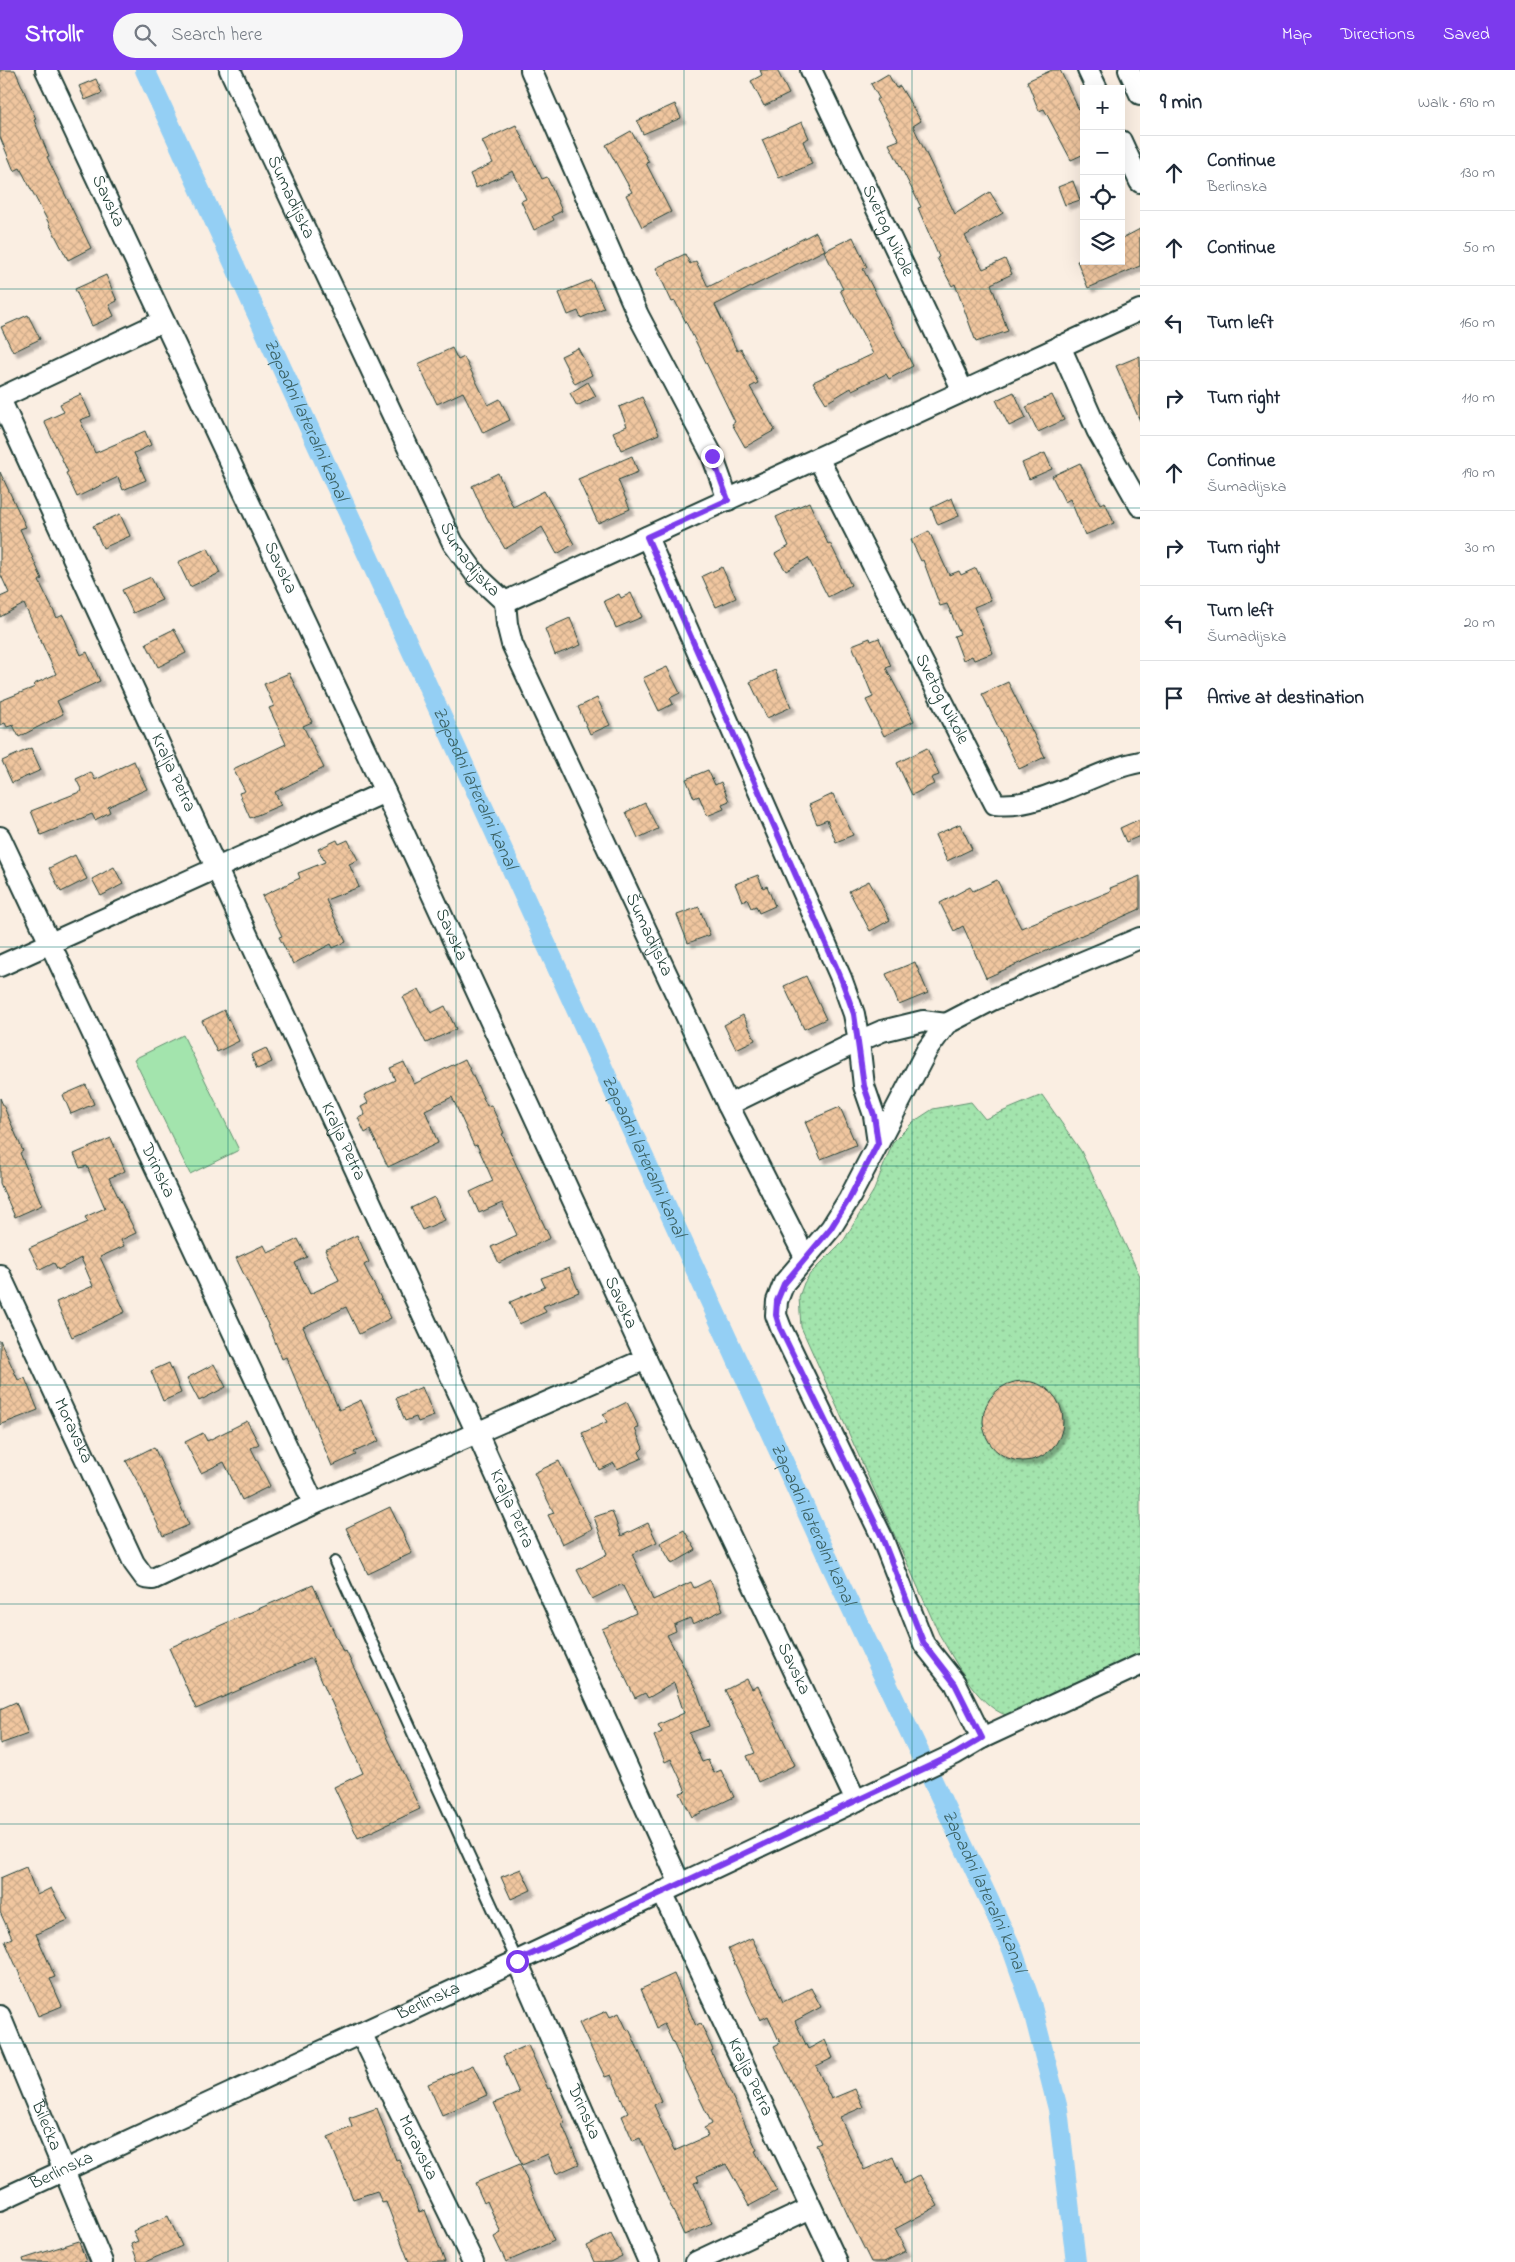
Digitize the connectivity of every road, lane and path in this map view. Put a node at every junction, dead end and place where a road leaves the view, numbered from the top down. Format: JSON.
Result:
{"nodes":[{"id":1,"x":46,"y":70,"type":"edge"},
{"id":2,"x":230,"y":70,"type":"edge"},
{"id":3,"x":531,"y":70,"type":"edge"},
{"id":4,"x":810,"y":70,"type":"edge"},
{"id":5,"x":1088,"y":70,"type":"edge"},
{"id":6,"x":1129,"y":70,"type":"edge"},
{"id":7,"x":1095,"y":85,"type":"edge"},
{"id":8,"x":1140,"y":94,"type":"edge"},
{"id":9,"x":1125,"y":150,"type":"edge"},
{"id":10,"x":1140,"y":182,"type":"edge"},
{"id":11,"x":1140,"y":310,"type":"edge"},
{"id":12,"x":163,"y":321,"type":"junction"},
{"id":13,"x":1060,"y":346,"type":"junction"},
{"id":14,"x":963,"y":391,"type":"junction"},
{"id":15,"x":0,"y":399,"type":"edge"},
{"id":16,"x":818,"y":458,"type":"junction"},
{"id":17,"x":728,"y":500,"type":"junction"},
{"id":18,"x":1140,"y":506,"type":"edge"},
{"id":19,"x":647,"y":537,"type":"junction"},
{"id":20,"x":505,"y":602,"type":"junction"},
{"id":21,"x":1140,"y":762,"type":"edge"},
{"id":22,"x":385,"y":792,"type":"junction"},
{"id":23,"x":0,"y":837,"type":"edge"},
{"id":24,"x":217,"y":867,"type":"junction"},
{"id":25,"x":1140,"y":938,"type":"edge"},
{"id":26,"x":49,"y":944,"type":"junction"},
{"id":27,"x":0,"y":966,"type":"edge"},
{"id":28,"x":946,"y":1024,"type":"junction"},
{"id":29,"x":859,"y":1041,"type":"junction"},
{"id":30,"x":728,"y":1105,"type":"junction"},
{"id":31,"x":878,"y":1143,"type":"junction"},
{"id":32,"x":804,"y":1257,"type":"junction"},
{"id":33,"x":0,"y":1275,"type":"edge"},
{"id":34,"x":646,"y":1358,"type":"junction"},
{"id":35,"x":477,"y":1433,"type":"junction"},
{"id":36,"x":314,"y":1504,"type":"junction"},
{"id":37,"x":335,"y":1562,"type":"dead end"},
{"id":38,"x":1140,"y":1665,"type":"edge"},
{"id":39,"x":982,"y":1738,"type":"junction"},
{"id":40,"x":856,"y":1801,"type":"junction"},
{"id":41,"x":671,"y":1888,"type":"junction"},
{"id":42,"x":517,"y":1961,"type":"junction"},
{"id":43,"x":0,"y":2016,"type":"edge"},
{"id":44,"x":361,"y":2033,"type":"junction"},
{"id":45,"x":63,"y":2170,"type":"junction"},
{"id":46,"x":0,"y":2200,"type":"edge"},
{"id":47,"x":811,"y":2208,"type":"junction"},
{"id":48,"x":102,"y":2262,"type":"edge"},
{"id":49,"x":473,"y":2262,"type":"edge"},
{"id":50,"x":649,"y":2262,"type":"edge"},
{"id":51,"x":696,"y":2262,"type":"edge"},
{"id":52,"x":837,"y":2262,"type":"edge"}],
"edges":[{"from":1,"to":12,"type":"street","name":"Savska"},
{"from":2,"to":20,"type":"street","name":"Šumadijska"},
{"from":3,"to":17,"type":"street"},
{"from":4,"to":14,"type":"street","name":"Svetog Nikole"},
{"from":5,"to":7,"type":"street"},
{"from":6,"to":8,"type":"street"},
{"from":9,"to":10,"type":"street"},
{"from":11,"to":13,"type":"street"},
{"from":12,"to":15,"type":"street"},
{"from":12,"to":22,"type":"street","name":"Savska"},
{"from":13,"to":14,"type":"street"},
{"from":13,"to":18,"type":"street"},
{"from":14,"to":16,"type":"street"},
{"from":15,"to":24,"type":"street","name":"Kralja Petra"},
{"from":16,"to":17,"type":"street"},
{"from":16,"to":21,"type":"street","name":"Svetog Nikole"},
{"from":17,"to":19,"type":"street"},
{"from":19,"to":20,"type":"street"},
{"from":19,"to":29,"type":"street"},
{"from":20,"to":30,"type":"street","name":"Šumadijska"},
{"from":22,"to":24,"type":"street"},
{"from":22,"to":34,"type":"street","name":"Savska"},
{"from":23,"to":26,"type":"street","name":"Drinska"},
{"from":24,"to":26,"type":"street"},
{"from":24,"to":35,"type":"street","name":"Kralja Petra"},
{"from":25,"to":28,"type":"street"},
{"from":26,"to":27,"type":"street"},
{"from":26,"to":36,"type":"street","name":"Drinska"},
{"from":28,"to":29,"type":"street"},
{"from":28,"to":31,"type":"street"},
{"from":29,"to":30,"type":"street"},
{"from":29,"to":31,"type":"street"},
{"from":30,"to":32,"type":"street","name":"Šumadijska"},
{"from":31,"to":32,"type":"street"},
{"from":32,"to":39,"type":"street"},
{"from":33,"to":36,"type":"street","name":"Moravska"},
{"from":34,"to":35,"type":"street"},
{"from":34,"to":40,"type":"street","name":"Savska"},
{"from":35,"to":36,"type":"street"},
{"from":35,"to":41,"type":"street","name":"Kralja Petra"},
{"from":37,"to":42,"type":"lane"},
{"from":38,"to":39,"type":"street","name":"Berlinska"},
{"from":39,"to":40,"type":"street","name":"Berlinska"},
{"from":40,"to":41,"type":"street","name":"Berlinska"},
{"from":41,"to":42,"type":"street","name":"Berlinska"},
{"from":41,"to":47,"type":"street","name":"Kralja Petra"},
{"from":42,"to":44,"type":"street","name":"Berlinska"},
{"from":42,"to":50,"type":"street","name":"Drinska"},
{"from":43,"to":45,"type":"street","name":"Bilećka"},
{"from":44,"to":45,"type":"street","name":"Berlinska"},
{"from":44,"to":49,"type":"street","name":"Moravska"},
{"from":45,"to":46,"type":"street","name":"Berlinska"},
{"from":45,"to":48,"type":"street","name":"Bilećka"},
{"from":47,"to":51,"type":"street"},
{"from":47,"to":52,"type":"street","name":"Kralja Petra"}]}
